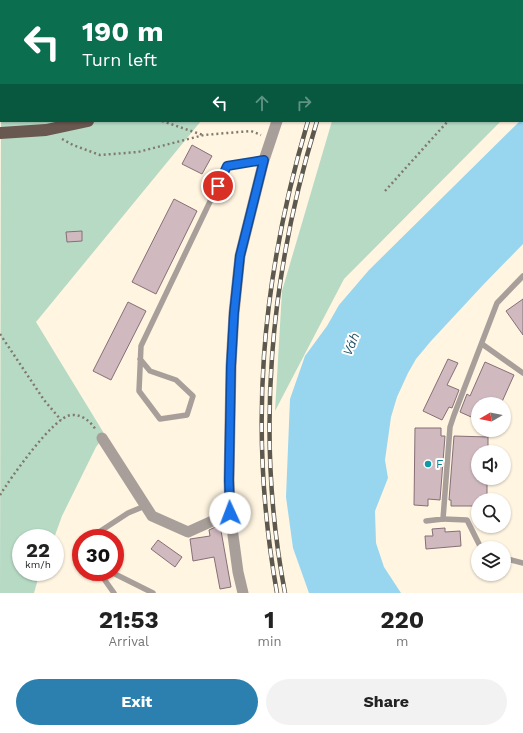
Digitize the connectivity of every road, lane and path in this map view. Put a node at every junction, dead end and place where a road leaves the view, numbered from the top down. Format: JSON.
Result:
{"nodes":[{"id":1,"x":83,"y":122,"type":"edge"},
{"id":2,"x":165,"y":122,"type":"edge"},
{"id":3,"x":277,"y":122,"type":"edge"},
{"id":4,"x":447,"y":122,"type":"edge"},
{"id":5,"x":46,"y":130,"type":"junction"},
{"id":6,"x":1,"y":133,"type":"edge"},
{"id":7,"x":204,"y":135,"type":"junction"},
{"id":8,"x":271,"y":138,"type":"junction"},
{"id":9,"x":264,"y":160,"type":"junction"},
{"id":10,"x":385,"y":191,"type":"dead end"},
{"id":11,"x":523,"y":276,"type":"edge"},
{"id":12,"x":0,"y":334,"type":"edge"},
{"id":13,"x":482,"y":344,"type":"junction"},
{"id":14,"x":140,"y":359,"type":"junction"},
{"id":15,"x":523,"y":373,"type":"edge"},
{"id":16,"x":61,"y":420,"type":"junction"},
{"id":17,"x":102,"y":438,"type":"joint"},
{"id":18,"x":0,"y":493,"type":"edge"},
{"id":19,"x":145,"y":506,"type":"junction"},
{"id":20,"x":230,"y":513,"type":"junction"},
{"id":21,"x":443,"y":519,"type":"junction"},
{"id":22,"x":426,"y":521,"type":"dead end"},
{"id":23,"x":104,"y":529,"type":"edge"},
{"id":24,"x":478,"y":541,"type":"edge"},
{"id":25,"x":511,"y":560,"type":"edge"},
{"id":26,"x":523,"y":563,"type":"edge"},
{"id":27,"x":124,"y":578,"type":"edge"},
{"id":28,"x":105,"y":581,"type":"edge"},
{"id":29,"x":114,"y":593,"type":"edge"},
{"id":30,"x":153,"y":593,"type":"edge"},
{"id":31,"x":243,"y":593,"type":"edge"}],
"edges":[{"from":1,"to":5,"type":"main road"},
{"from":2,"to":7,"type":"path"},
{"from":3,"to":8,"type":"street"},
{"from":4,"to":10,"type":"path"},
{"from":5,"to":6,"type":"main road"},
{"from":5,"to":7,"type":"path"},
{"from":7,"to":8,"type":"path"},
{"from":8,"to":9,"type":"street"},
{"from":9,"to":14,"type":"lane"},
{"from":9,"to":20,"type":"street"},
{"from":11,"to":13,"type":"lane"},
{"from":12,"to":16,"type":"path"},
{"from":13,"to":15,"type":"lane"},
{"from":13,"to":21,"type":"lane"},
{"from":14,"to":14,"type":"lane"},
{"from":16,"to":17,"type":"path"},
{"from":16,"to":18,"type":"path"},
{"from":17,"to":19,"type":"street"},
{"from":19,"to":20,"type":"street"},
{"from":19,"to":23,"type":"lane"},
{"from":20,"to":31,"type":"street"},
{"from":21,"to":22,"type":"lane"},
{"from":21,"to":24,"type":"lane"},
{"from":25,"to":26,"type":"lane"},
{"from":27,"to":30,"type":"lane"},
{"from":28,"to":29,"type":"lane"}]}
